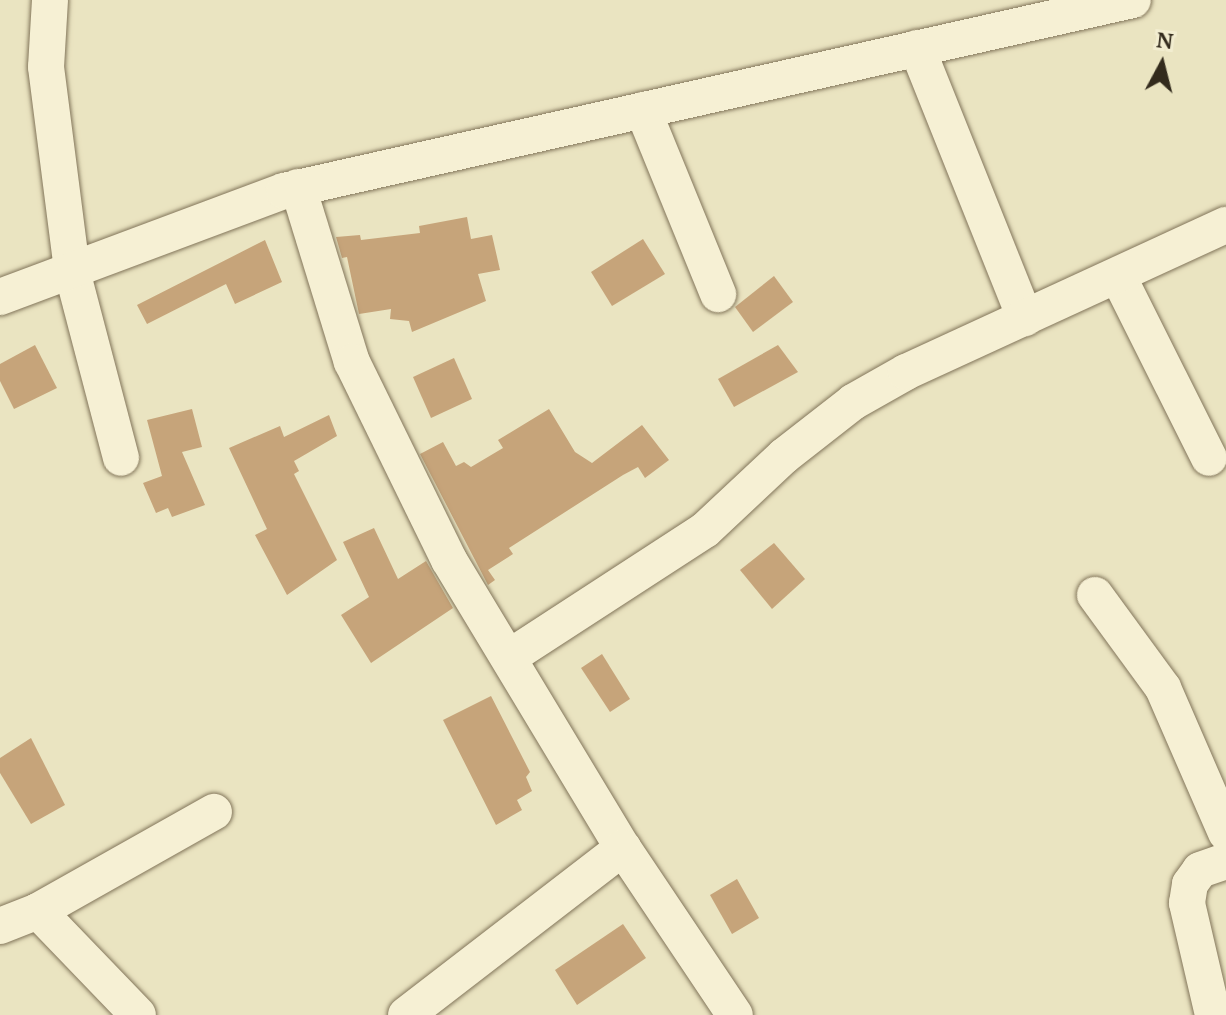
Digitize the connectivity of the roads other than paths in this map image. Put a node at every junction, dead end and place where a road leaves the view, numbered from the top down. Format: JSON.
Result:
{"nodes":[{"id":1,"x":50,"y":0,"type":"edge"},
{"id":2,"x":1133,"y":0,"type":"edge"},
{"id":3,"x":917,"y":48,"type":"junction"},
{"id":4,"x":643,"y":110,"type":"junction"},
{"id":5,"x":298,"y":187,"type":"junction"},
{"id":6,"x":1226,"y":225,"type":"edge"},
{"id":7,"x":72,"y":271,"type":"junction"},
{"id":8,"x":1119,"y":278,"type":"junction"},
{"id":9,"x":718,"y":294,"type":"dead end"},
{"id":10,"x":0,"y":297,"type":"edge"},
{"id":11,"x":1025,"y":318,"type":"junction"},
{"id":12,"x":121,"y":458,"type":"dead end"},
{"id":13,"x":1209,"y":458,"type":"dead end"},
{"id":14,"x":1095,"y":595,"type":"dead end"},
{"id":15,"x":511,"y":656,"type":"junction"},
{"id":16,"x":214,"y":812,"type":"dead end"},
{"id":17,"x":1226,"y":833,"type":"edge"},
{"id":18,"x":623,"y":848,"type":"junction"},
{"id":19,"x":1226,"y":861,"type":"edge"},
{"id":20,"x":38,"y":911,"type":"junction"},
{"id":21,"x":0,"y":926,"type":"edge"},
{"id":22,"x":138,"y":1015,"type":"edge"},
{"id":23,"x":406,"y":1015,"type":"edge"},
{"id":24,"x":735,"y":1015,"type":"edge"},
{"id":25,"x":1213,"y":1015,"type":"edge"}],
"edges":[{"from":1,"to":7,"type":"street"},
{"from":2,"to":3,"type":"street"},
{"from":3,"to":4,"type":"street"},
{"from":3,"to":11,"type":"street"},
{"from":4,"to":5,"type":"street"},
{"from":4,"to":9,"type":"street"},
{"from":5,"to":7,"type":"street"},
{"from":5,"to":15,"type":"street"},
{"from":6,"to":8,"type":"street"},
{"from":7,"to":10,"type":"street"},
{"from":7,"to":12,"type":"street"},
{"from":8,"to":11,"type":"street"},
{"from":8,"to":13,"type":"street"},
{"from":11,"to":15,"type":"street"},
{"from":14,"to":17,"type":"street"},
{"from":15,"to":18,"type":"street"},
{"from":16,"to":20,"type":"street"},
{"from":18,"to":23,"type":"street"},
{"from":18,"to":24,"type":"street"},
{"from":19,"to":25,"type":"street"},
{"from":20,"to":21,"type":"street"},
{"from":20,"to":22,"type":"street"}]}
